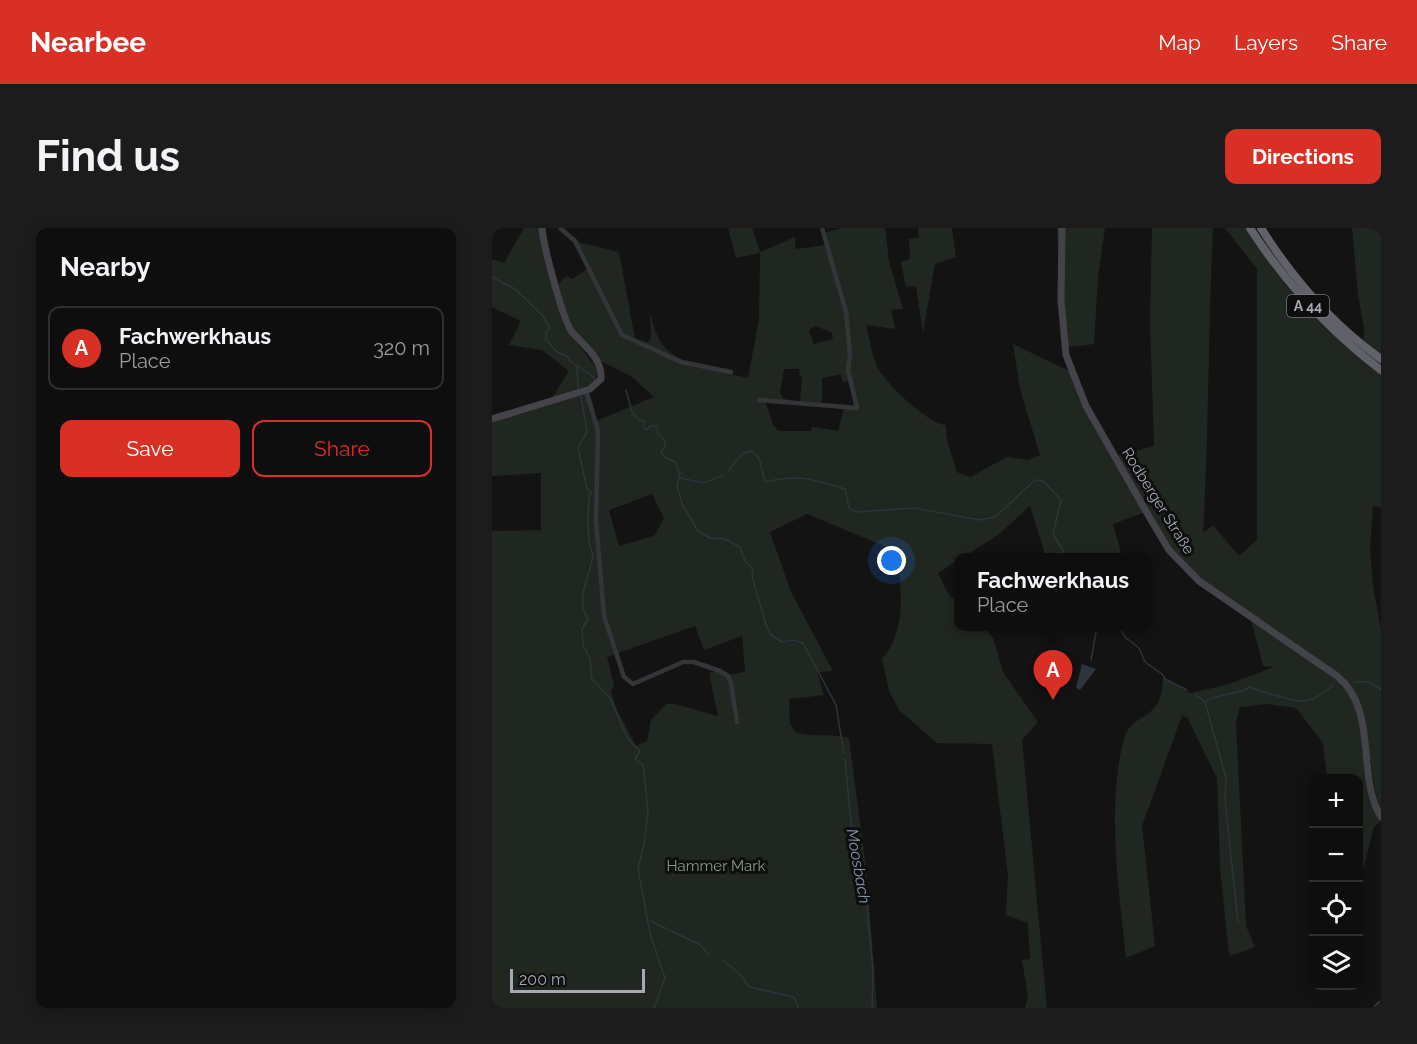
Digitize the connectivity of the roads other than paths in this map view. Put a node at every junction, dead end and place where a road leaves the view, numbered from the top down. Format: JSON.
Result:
{"nodes":[{"id":1,"x":542,"y":228,"type":"edge"},
{"id":2,"x":560,"y":228,"type":"edge"},
{"id":3,"x":822,"y":228,"type":"edge"},
{"id":4,"x":1062,"y":228,"type":"edge"},
{"id":5,"x":1251,"y":228,"type":"edge"},
{"id":6,"x":1261,"y":228,"type":"edge"},
{"id":7,"x":1381,"y":359,"type":"edge"},
{"id":8,"x":1381,"y":370,"type":"edge"},
{"id":9,"x":731,"y":372,"type":"dead end"},
{"id":10,"x":586,"y":390,"type":"junction"},
{"id":11,"x":759,"y":400,"type":"dead end"},
{"id":12,"x":492,"y":419,"type":"edge"},
{"id":13,"x":737,"y":722,"type":"dead end"},
{"id":14,"x":1381,"y":817,"type":"edge"},
{"id":15,"x":1381,"y":1004,"type":"edge"},
{"id":16,"x":1377,"y":1008,"type":"edge"}],
"edges":[{"from":1,"to":10,"type":"street"},
{"from":2,"to":9,"type":"street"},
{"from":3,"to":11,"type":"street"},
{"from":4,"to":14,"type":"street","name":"Rodberger Straße"},
{"from":5,"to":8,"type":"highway","number":"A 44"},
{"from":6,"to":7,"type":"highway","number":"A 44"},
{"from":10,"to":12,"type":"street"},
{"from":10,"to":13,"type":"street"},
{"from":15,"to":16,"type":"street"}]}
